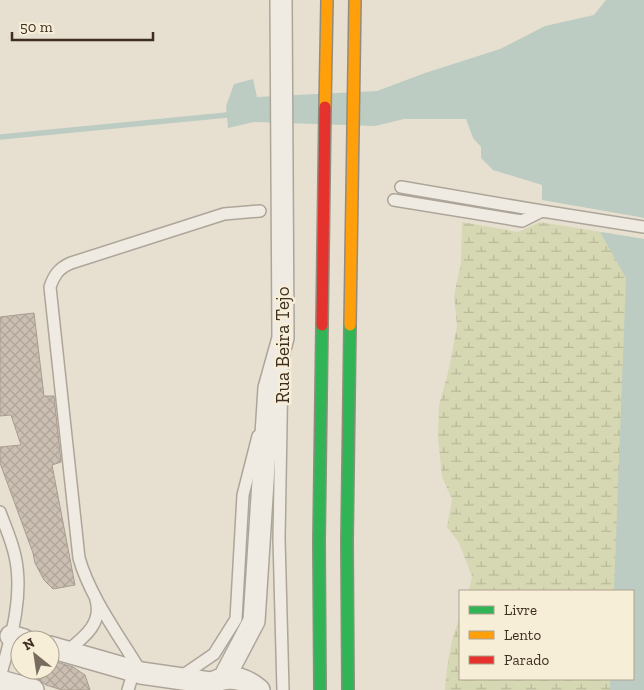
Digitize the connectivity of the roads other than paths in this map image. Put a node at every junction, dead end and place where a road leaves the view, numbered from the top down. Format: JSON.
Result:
{"nodes":[{"id":1,"x":281,"y":0,"type":"edge"},
{"id":2,"x":328,"y":0,"type":"edge"},
{"id":3,"x":356,"y":0,"type":"edge"},
{"id":4,"x":401,"y":187,"type":"dead end"},
{"id":5,"x":394,"y":200,"type":"dead end"},
{"id":6,"x":542,"y":210,"type":"junction"},
{"id":7,"x":260,"y":211,"type":"dead end"},
{"id":8,"x":644,"y":227,"type":"edge"},
{"id":9,"x":283,"y":338,"type":"junction"},
{"id":10,"x":269,"y":388,"type":"junction"},
{"id":11,"x":0,"y":512,"type":"edge"},
{"id":12,"x":95,"y":596,"type":"junction"},
{"id":13,"x":18,"y":630,"type":"edge"},
{"id":14,"x":60,"y":648,"type":"edge"},
{"id":15,"x":60,"y":650,"type":"edge"},
{"id":16,"x":10,"y":655,"type":"edge"},
{"id":17,"x":0,"y":677,"type":"edge"},
{"id":18,"x":134,"y":678,"type":"edge"},
{"id":19,"x":178,"y":679,"type":"junction"},
{"id":20,"x":0,"y":681,"type":"edge"},
{"id":21,"x":212,"y":684,"type":"edge"},
{"id":22,"x":33,"y":690,"type":"edge"},
{"id":23,"x":260,"y":690,"type":"edge"},
{"id":24,"x":283,"y":690,"type":"edge"},
{"id":25,"x":320,"y":690,"type":"edge"},
{"id":26,"x":348,"y":690,"type":"edge"}],
"edges":[{"from":1,"to":9,"type":"street","name":"Rua Beira Tejo"},
{"from":2,"to":25,"type":"highway"},
{"from":3,"to":26,"type":"highway"},
{"from":4,"to":6,"type":"lane"},
{"from":5,"to":6,"type":"lane"},
{"from":6,"to":8,"type":"lane"},
{"from":7,"to":12,"type":"lane"},
{"from":9,"to":10,"type":"street"},
{"from":9,"to":24,"type":"lane","name":"Rua Beira Tejo"},
{"from":10,"to":19,"type":"lane"},
{"from":10,"to":21,"type":"street"},
{"from":11,"to":13,"type":"lane"},
{"from":12,"to":14,"type":"lane"},
{"from":12,"to":18,"type":"lane"},
{"from":15,"to":18,"type":"street"},
{"from":16,"to":17,"type":"lane"},
{"from":18,"to":19,"type":"street"},
{"from":19,"to":21,"type":"street"},
{"from":20,"to":22,"type":"street"},
{"from":21,"to":23,"type":"street"}]}
